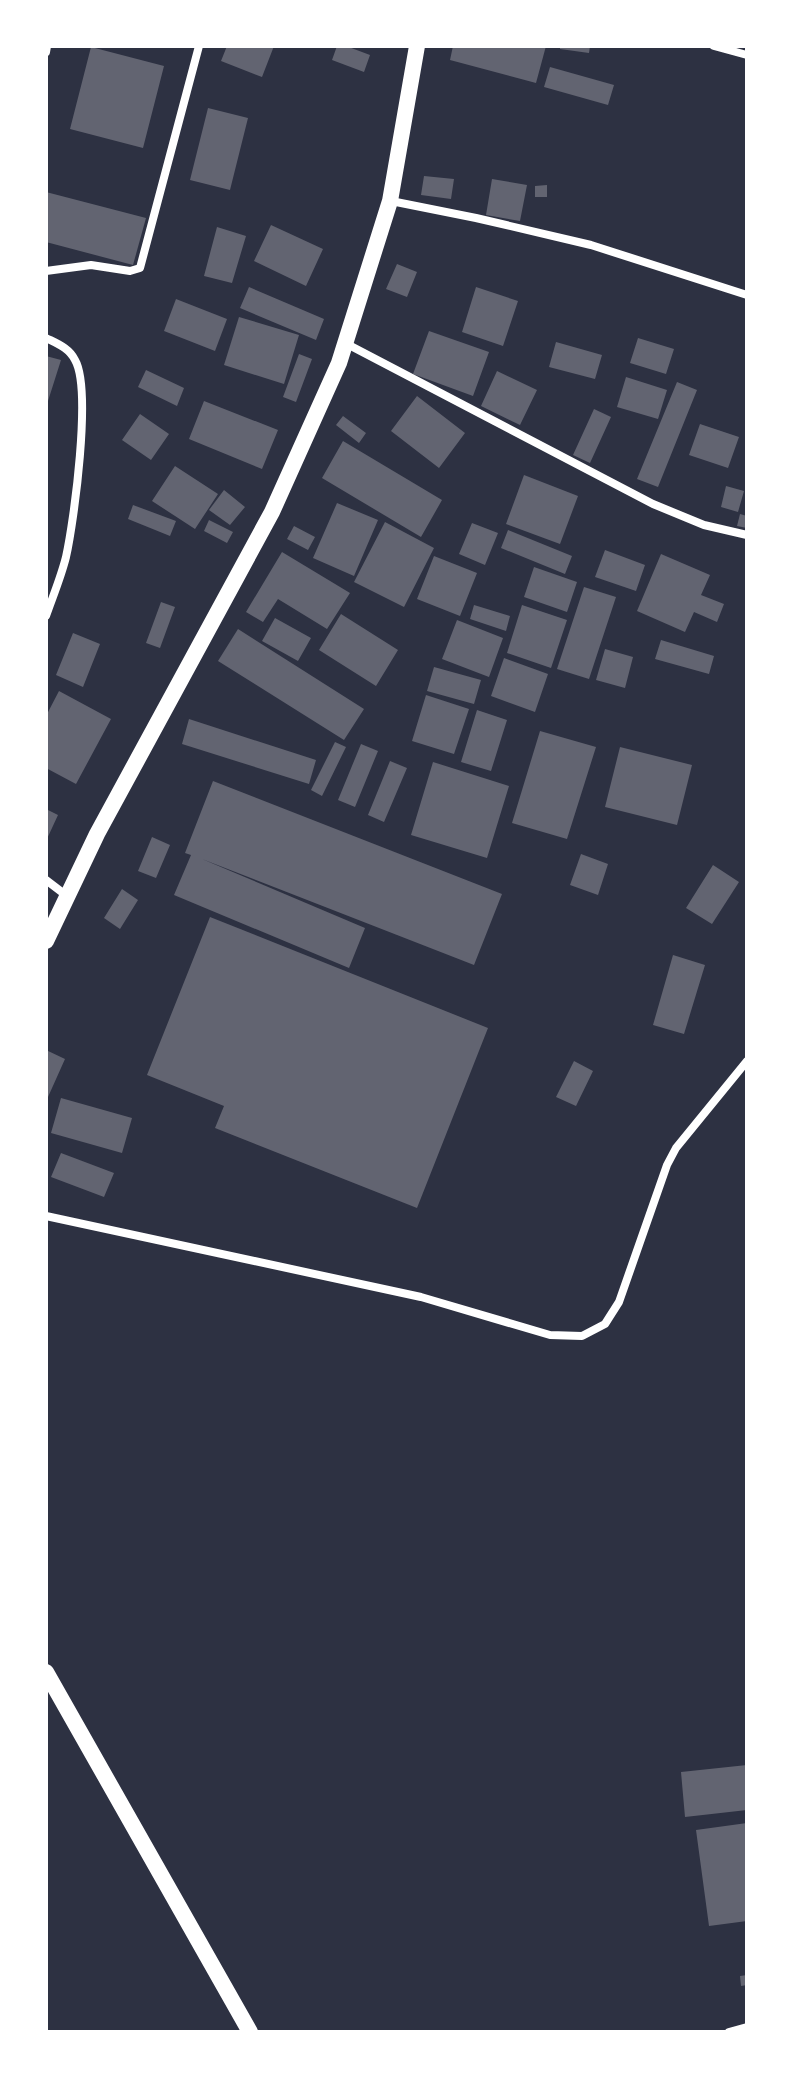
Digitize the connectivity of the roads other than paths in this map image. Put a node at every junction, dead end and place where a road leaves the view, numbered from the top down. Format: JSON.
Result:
{"nodes":[{"id":1,"x":47,"y":46,"type":"edge"},
{"id":2,"x":199,"y":46,"type":"edge"},
{"id":3,"x":417,"y":46,"type":"edge"},
{"id":4,"x":714,"y":46,"type":"edge"},
{"id":5,"x":46,"y":52,"type":"edge"},
{"id":6,"x":747,"y":55,"type":"edge"},
{"id":7,"x":390,"y":201,"type":"junction"},
{"id":8,"x":46,"y":271,"type":"edge"},
{"id":9,"x":747,"y":295,"type":"edge"},
{"id":10,"x":46,"y":338,"type":"edge"},
{"id":11,"x":345,"y":343,"type":"junction"},
{"id":12,"x":747,"y":535,"type":"edge"},
{"id":13,"x":46,"y":616,"type":"edge"},
{"id":14,"x":46,"y":880,"type":"edge"},
{"id":15,"x":68,"y":896,"type":"junction"},
{"id":16,"x":46,"y":941,"type":"edge"},
{"id":17,"x":747,"y":1061,"type":"edge"},
{"id":18,"x":46,"y":1216,"type":"edge"},
{"id":19,"x":46,"y":1672,"type":"edge"},
{"id":20,"x":747,"y":2027,"type":"edge"},
{"id":21,"x":250,"y":2032,"type":"edge"},
{"id":22,"x":729,"y":2032,"type":"edge"}],
"edges":[{"from":1,"to":5,"type":"street"},
{"from":2,"to":8,"type":"street"},
{"from":3,"to":7,"type":"main road"},
{"from":4,"to":6,"type":"street"},
{"from":7,"to":9,"type":"street"},
{"from":7,"to":11,"type":"main road"},
{"from":10,"to":13,"type":"street"},
{"from":11,"to":12,"type":"street"},
{"from":11,"to":15,"type":"main road"},
{"from":14,"to":15,"type":"street"},
{"from":15,"to":16,"type":"main road"},
{"from":17,"to":18,"type":"street"},
{"from":19,"to":21,"type":"main road"},
{"from":20,"to":22,"type":"street"}]}
